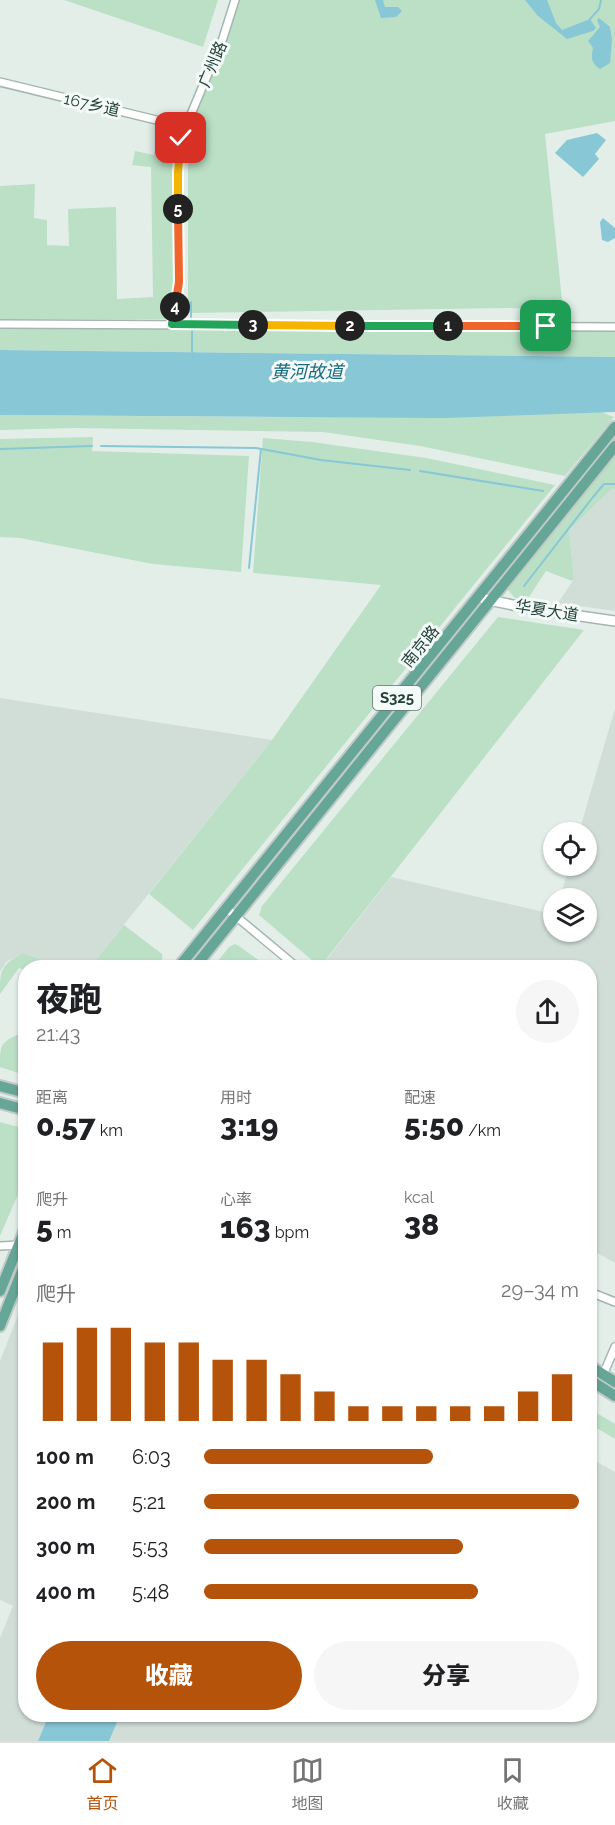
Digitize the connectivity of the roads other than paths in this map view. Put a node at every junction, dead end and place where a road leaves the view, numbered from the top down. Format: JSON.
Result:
{"nodes":[{"id":1,"x":235,"y":0,"type":"edge"},
{"id":2,"x":0,"y":82,"type":"edge"},
{"id":3,"x":185,"y":127,"type":"junction"},
{"id":4,"x":0,"y":324,"type":"edge"},
{"id":5,"x":172,"y":324,"type":"junction"},
{"id":6,"x":615,"y":327,"type":"edge"},
{"id":7,"x":615,"y":427,"type":"edge"},
{"id":8,"x":615,"y":446,"type":"edge"},
{"id":9,"x":484,"y":599,"type":"junction"},
{"id":10,"x":615,"y":621,"type":"edge"},
{"id":11,"x":226,"y":908,"type":"junction"},
{"id":12,"x":236,"y":916,"type":"junction"},
{"id":13,"x":184,"y":960,"type":"edge"},
{"id":14,"x":200,"y":960,"type":"edge"},
{"id":15,"x":288,"y":960,"type":"edge"},
{"id":16,"x":0,"y":1086,"type":"edge"},
{"id":17,"x":18,"y":1091,"type":"edge"},
{"id":18,"x":0,"y":1104,"type":"edge"},
{"id":19,"x":18,"y":1108,"type":"edge"},
{"id":20,"x":18,"y":1245,"type":"edge"},
{"id":21,"x":0,"y":1246,"type":"edge"},
{"id":22,"x":18,"y":1247,"type":"edge"},
{"id":23,"x":18,"y":1280,"type":"edge"},
{"id":24,"x":0,"y":1291,"type":"edge"},
{"id":25,"x":597,"y":1295,"type":"edge"},
{"id":26,"x":615,"y":1302,"type":"edge"},
{"id":27,"x":0,"y":1326,"type":"edge"},
{"id":28,"x":615,"y":1347,"type":"edge"},
{"id":29,"x":597,"y":1371,"type":"edge"},
{"id":30,"x":603,"y":1375,"type":"junction"},
{"id":31,"x":615,"y":1382,"type":"edge"},
{"id":32,"x":597,"y":1384,"type":"edge"},
{"id":33,"x":615,"y":1396,"type":"edge"}],
"edges":[{"from":1,"to":3,"type":"street","name":"广州路"},
{"from":2,"to":3,"type":"street","name":"167乡道"},
{"from":3,"to":5,"type":"street","name":"广州路"},
{"from":4,"to":5,"type":"street"},
{"from":5,"to":6,"type":"street"},
{"from":7,"to":9,"type":"main road","name":"南京路","number":"S325"},
{"from":8,"to":9,"type":"main road","name":"南京路","number":"S325"},
{"from":9,"to":10,"type":"street","name":"华夏大道"},
{"from":9,"to":11,"type":"main road","name":"南京路","number":"S325"},
{"from":9,"to":12,"type":"main road","name":"南京路","number":"S325"},
{"from":11,"to":12,"type":"street"},
{"from":11,"to":13,"type":"main road","name":"南京路","number":"S325"},
{"from":12,"to":14,"type":"main road","name":"南京路","number":"S325"},
{"from":12,"to":15,"type":"street"},
{"from":16,"to":17,"type":"main road"},
{"from":18,"to":19,"type":"main road"},
{"from":20,"to":21,"type":"street"},
{"from":22,"to":24,"type":"main road"},
{"from":23,"to":27,"type":"main road"},
{"from":25,"to":26,"type":"street"},
{"from":28,"to":30,"type":"street"},
{"from":29,"to":30,"type":"main road"},
{"from":30,"to":31,"type":"main road"},
{"from":32,"to":33,"type":"main road"}]}
